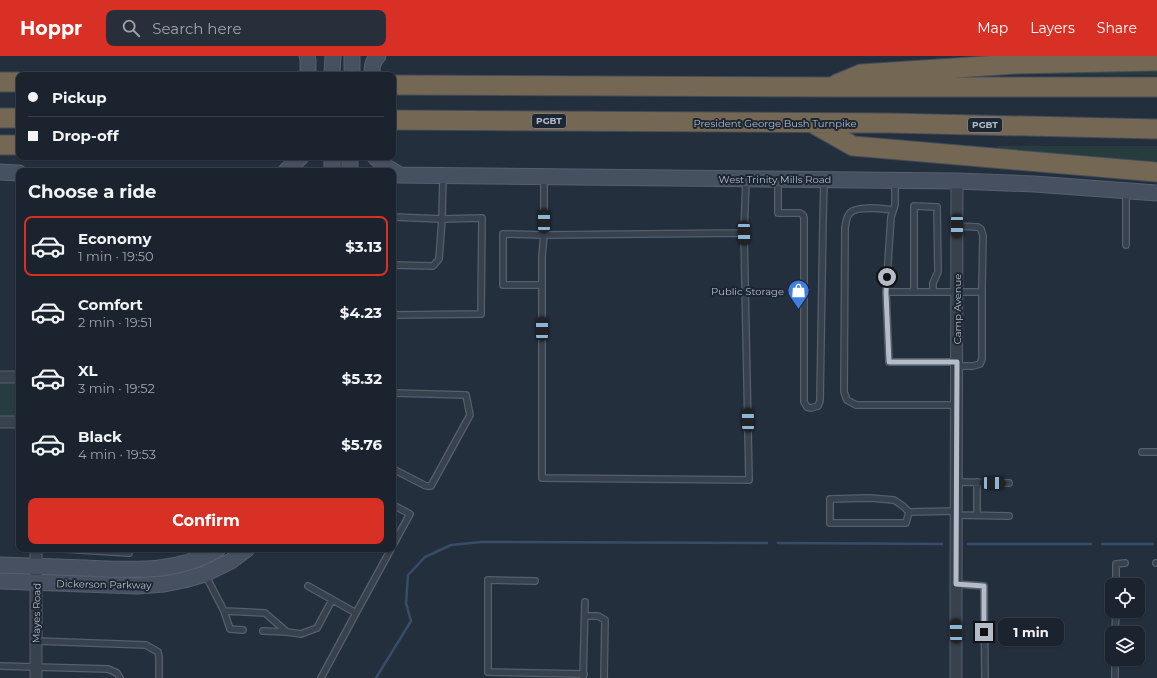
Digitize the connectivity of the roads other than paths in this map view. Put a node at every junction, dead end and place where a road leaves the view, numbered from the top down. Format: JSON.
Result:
{"nodes":[{"id":1,"x":307,"y":56,"type":"edge"},
{"id":2,"x":333,"y":56,"type":"edge"},
{"id":3,"x":352,"y":56,"type":"edge"},
{"id":4,"x":378,"y":56,"type":"edge"},
{"id":5,"x":1157,"y":61,"type":"edge"},
{"id":6,"x":308,"y":72,"type":"edge"},
{"id":7,"x":332,"y":72,"type":"edge"},
{"id":8,"x":352,"y":72,"type":"edge"},
{"id":9,"x":372,"y":72,"type":"edge"},
{"id":10,"x":0,"y":82,"type":"edge"},
{"id":11,"x":16,"y":82,"type":"edge"},
{"id":12,"x":396,"y":85,"type":"edge"},
{"id":13,"x":830,"y":87,"type":"junction"},
{"id":14,"x":1157,"y":87,"type":"edge"},
{"id":15,"x":0,"y":118,"type":"edge"},
{"id":16,"x":16,"y":118,"type":"edge"},
{"id":17,"x":396,"y":120,"type":"edge"},
{"id":18,"x":813,"y":123,"type":"junction"},
{"id":19,"x":1157,"y":129,"type":"edge"},
{"id":20,"x":0,"y":145,"type":"edge"},
{"id":21,"x":16,"y":145,"type":"edge"},
{"id":22,"x":298,"y":160,"type":"edge"},
{"id":23,"x":378,"y":160,"type":"edge"},
{"id":24,"x":289,"y":168,"type":"edge"},
{"id":25,"x":388,"y":168,"type":"edge"},
{"id":26,"x":0,"y":172,"type":"edge"},
{"id":27,"x":16,"y":172,"type":"edge"},
{"id":28,"x":1157,"y":172,"type":"edge"},
{"id":29,"x":397,"y":175,"type":"edge"},
{"id":30,"x":444,"y":175,"type":"junction"},
{"id":31,"x":544,"y":177,"type":"junction"},
{"id":32,"x":746,"y":179,"type":"junction"},
{"id":33,"x":778,"y":179,"type":"junction"},
{"id":34,"x":824,"y":180,"type":"junction"},
{"id":35,"x":895,"y":180,"type":"junction"},
{"id":36,"x":957,"y":180,"type":"junction"},
{"id":37,"x":1126,"y":190,"type":"junction"},
{"id":38,"x":1157,"y":192,"type":"edge"},
{"id":39,"x":893,"y":210,"type":"junction"},
{"id":40,"x":396,"y":217,"type":"edge"},
{"id":41,"x":442,"y":219,"type":"junction"},
{"id":42,"x":957,"y":226,"type":"junction"},
{"id":43,"x":744,"y":233,"type":"junction"},
{"id":44,"x":544,"y":235,"type":"junction"},
{"id":45,"x":1126,"y":245,"type":"dead end"},
{"id":46,"x":396,"y":265,"type":"edge"},
{"id":47,"x":542,"y":285,"type":"junction"},
{"id":48,"x":886,"y":292,"type":"junction"},
{"id":49,"x":914,"y":292,"type":"junction"},
{"id":50,"x":933,"y":292,"type":"junction"},
{"id":51,"x":957,"y":292,"type":"junction"},
{"id":52,"x":982,"y":292,"type":"junction"},
{"id":53,"x":396,"y":314,"type":"edge"},
{"id":54,"x":957,"y":364,"type":"junction"},
{"id":55,"x":0,"y":377,"type":"edge"},
{"id":56,"x":16,"y":377,"type":"edge"},
{"id":57,"x":396,"y":393,"type":"edge"},
{"id":58,"x":957,"y":405,"type":"junction"},
{"id":59,"x":0,"y":422,"type":"edge"},
{"id":60,"x":16,"y":422,"type":"edge"},
{"id":61,"x":1142,"y":452,"type":"dead end"},
{"id":62,"x":1157,"y":452,"type":"edge"},
{"id":63,"x":396,"y":471,"type":"edge"},
{"id":64,"x":956,"y":482,"type":"junction"},
{"id":65,"x":977,"y":482,"type":"junction"},
{"id":66,"x":1008,"y":483,"type":"dead end"},
{"id":67,"x":396,"y":507,"type":"edge"},
{"id":68,"x":909,"y":512,"type":"junction"},
{"id":69,"x":956,"y":513,"type":"junction"},
{"id":70,"x":977,"y":515,"type":"junction"},
{"id":71,"x":1009,"y":516,"type":"dead end"},
{"id":72,"x":396,"y":540,"type":"edge"},
{"id":73,"x":36,"y":552,"type":"edge"},
{"id":74,"x":112,"y":552,"type":"edge"},
{"id":75,"x":129,"y":552,"type":"edge"},
{"id":76,"x":207,"y":552,"type":"edge"},
{"id":77,"x":243,"y":552,"type":"edge"},
{"id":78,"x":389,"y":552,"type":"edge"},
{"id":79,"x":199,"y":554,"type":"junction"},
{"id":80,"x":1125,"y":564,"type":"dead end"},
{"id":81,"x":0,"y":565,"type":"edge"},
{"id":82,"x":36,"y":566,"type":"junction"},
{"id":83,"x":205,"y":574,"type":"junction"},
{"id":84,"x":1116,"y":578,"type":"edge"},
{"id":85,"x":0,"y":581,"type":"edge"},
{"id":86,"x":535,"y":581,"type":"dead end"},
{"id":87,"x":36,"y":582,"type":"junction"},
{"id":88,"x":956,"y":584,"type":"junction"},
{"id":89,"x":308,"y":586,"type":"dead end"},
{"id":90,"x":332,"y":600,"type":"junction"},
{"id":91,"x":585,"y":602,"type":"dead end"},
{"id":92,"x":224,"y":611,"type":"junction"},
{"id":93,"x":356,"y":613,"type":"junction"},
{"id":94,"x":585,"y":616,"type":"junction"},
{"id":95,"x":243,"y":630,"type":"dead end"},
{"id":96,"x":263,"y":631,"type":"dead end"},
{"id":97,"x":287,"y":632,"type":"junction"},
{"id":98,"x":36,"y":641,"type":"junction"},
{"id":99,"x":0,"y":666,"type":"edge"},
{"id":100,"x":1115,"y":666,"type":"edge"},
{"id":101,"x":36,"y":673,"type":"edge"},
{"id":102,"x":583,"y":676,"type":"edge"},
{"id":103,"x":120,"y":678,"type":"edge"},
{"id":104,"x":158,"y":678,"type":"edge"},
{"id":105,"x":321,"y":678,"type":"edge"},
{"id":106,"x":604,"y":678,"type":"edge"},
{"id":107,"x":956,"y":678,"type":"edge"},
{"id":108,"x":985,"y":678,"type":"edge"},
{"id":109,"x":1115,"y":678,"type":"edge"}],
"edges":[{"from":1,"to":6,"type":"main road"},
{"from":2,"to":7,"type":"main road"},
{"from":3,"to":8,"type":"main road"},
{"from":4,"to":9,"type":"main road"},
{"from":5,"to":13,"type":"highway"},
{"from":10,"to":11,"type":"highway"},
{"from":12,"to":13,"type":"highway"},
{"from":13,"to":14,"type":"highway"},
{"from":15,"to":16,"type":"highway"},
{"from":17,"to":18,"type":"highway","name":"President George Bush Turnpike","number":"PGBT"},
{"from":18,"to":19,"type":"highway","name":"President George Bush Turnpike","number":"PGBT"},
{"from":18,"to":28,"type":"highway"},
{"from":20,"to":21,"type":"highway"},
{"from":22,"to":24,"type":"main road"},
{"from":23,"to":25,"type":"main road"},
{"from":26,"to":27,"type":"main road"},
{"from":29,"to":30,"type":"main road","name":"West Trinity Mills Road"},
{"from":30,"to":31,"type":"main road","name":"West Trinity Mills Road"},
{"from":30,"to":41,"type":"lane"},
{"from":31,"to":32,"type":"main road","name":"West Trinity Mills Road"},
{"from":31,"to":44,"type":"lane"},
{"from":32,"to":33,"type":"main road","name":"West Trinity Mills Road"},
{"from":32,"to":43,"type":"lane"},
{"from":33,"to":34,"type":"main road","name":"West Trinity Mills Road"},
{"from":33,"to":34,"type":"lane"},
{"from":34,"to":35,"type":"main road","name":"West Trinity Mills Road"},
{"from":35,"to":36,"type":"main road","name":"West Trinity Mills Road"},
{"from":35,"to":39,"type":"lane"},
{"from":36,"to":37,"type":"main road","name":"West Trinity Mills Road"},
{"from":36,"to":42,"type":"street","name":"Camp Avenue"},
{"from":37,"to":38,"type":"main road","name":"West Trinity Mills Road"},
{"from":37,"to":45,"type":"lane"},
{"from":39,"to":48,"type":"lane"},
{"from":39,"to":58,"type":"lane"},
{"from":40,"to":41,"type":"lane"},
{"from":41,"to":46,"type":"lane"},
{"from":41,"to":53,"type":"lane"},
{"from":42,"to":51,"type":"street","name":"Camp Avenue"},
{"from":42,"to":52,"type":"lane"},
{"from":43,"to":44,"type":"lane"},
{"from":43,"to":47,"type":"lane"},
{"from":44,"to":47,"type":"lane"},
{"from":44,"to":47,"type":"lane"},
{"from":48,"to":49,"type":"lane"},
{"from":48,"to":54,"type":"lane"},
{"from":49,"to":50,"type":"lane"},
{"from":49,"to":50,"type":"lane"},
{"from":50,"to":51,"type":"lane"},
{"from":51,"to":52,"type":"lane"},
{"from":51,"to":54,"type":"street","name":"Camp Avenue"},
{"from":52,"to":54,"type":"lane"},
{"from":54,"to":58,"type":"street","name":"Camp Avenue"},
{"from":55,"to":56,"type":"street"},
{"from":57,"to":63,"type":"lane"},
{"from":58,"to":64,"type":"street","name":"Camp Avenue"},
{"from":59,"to":60,"type":"street"},
{"from":61,"to":62,"type":"lane"},
{"from":64,"to":65,"type":"lane"},
{"from":64,"to":69,"type":"street","name":"Camp Avenue"},
{"from":65,"to":66,"type":"lane"},
{"from":65,"to":70,"type":"lane"},
{"from":67,"to":72,"type":"lane"},
{"from":68,"to":68,"type":"lane"},
{"from":68,"to":69,"type":"lane"},
{"from":69,"to":70,"type":"lane"},
{"from":69,"to":88,"type":"street","name":"Camp Avenue"},
{"from":70,"to":71,"type":"lane"},
{"from":73,"to":82,"type":"street","name":"Mayes Road"},
{"from":74,"to":75,"type":"lane"},
{"from":76,"to":79,"type":"main road","name":"Dickerson Parkway"},
{"from":77,"to":83,"type":"main road","name":"Dickerson Parkway"},
{"from":78,"to":93,"type":"lane"},
{"from":79,"to":82,"type":"main road","name":"Dickerson Parkway"},
{"from":79,"to":83,"type":"main road"},
{"from":80,"to":84,"type":"lane"},
{"from":81,"to":82,"type":"main road","name":"Dickerson Parkway"},
{"from":82,"to":87,"type":"street","name":"Mayes Road"},
{"from":83,"to":87,"type":"main road","name":"Dickerson Parkway"},
{"from":83,"to":92,"type":"lane"},
{"from":85,"to":87,"type":"main road","name":"Dickerson Parkway"},
{"from":86,"to":102,"type":"lane"},
{"from":87,"to":98,"type":"street","name":"Mayes Road"},
{"from":88,"to":107,"type":"street","name":"Camp Avenue"},
{"from":88,"to":108,"type":"lane"},
{"from":89,"to":90,"type":"lane"},
{"from":90,"to":93,"type":"lane"},
{"from":90,"to":97,"type":"lane"},
{"from":91,"to":94,"type":"lane"},
{"from":92,"to":95,"type":"lane"},
{"from":92,"to":97,"type":"lane"},
{"from":93,"to":105,"type":"lane"},
{"from":94,"to":102,"type":"lane"},
{"from":94,"to":106,"type":"lane"},
{"from":96,"to":97,"type":"lane"},
{"from":98,"to":101,"type":"street","name":"Mayes Road"},
{"from":98,"to":104,"type":"lane"},
{"from":99,"to":101,"type":"lane"},
{"from":100,"to":109,"type":"lane"},
{"from":101,"to":103,"type":"lane"}]}
